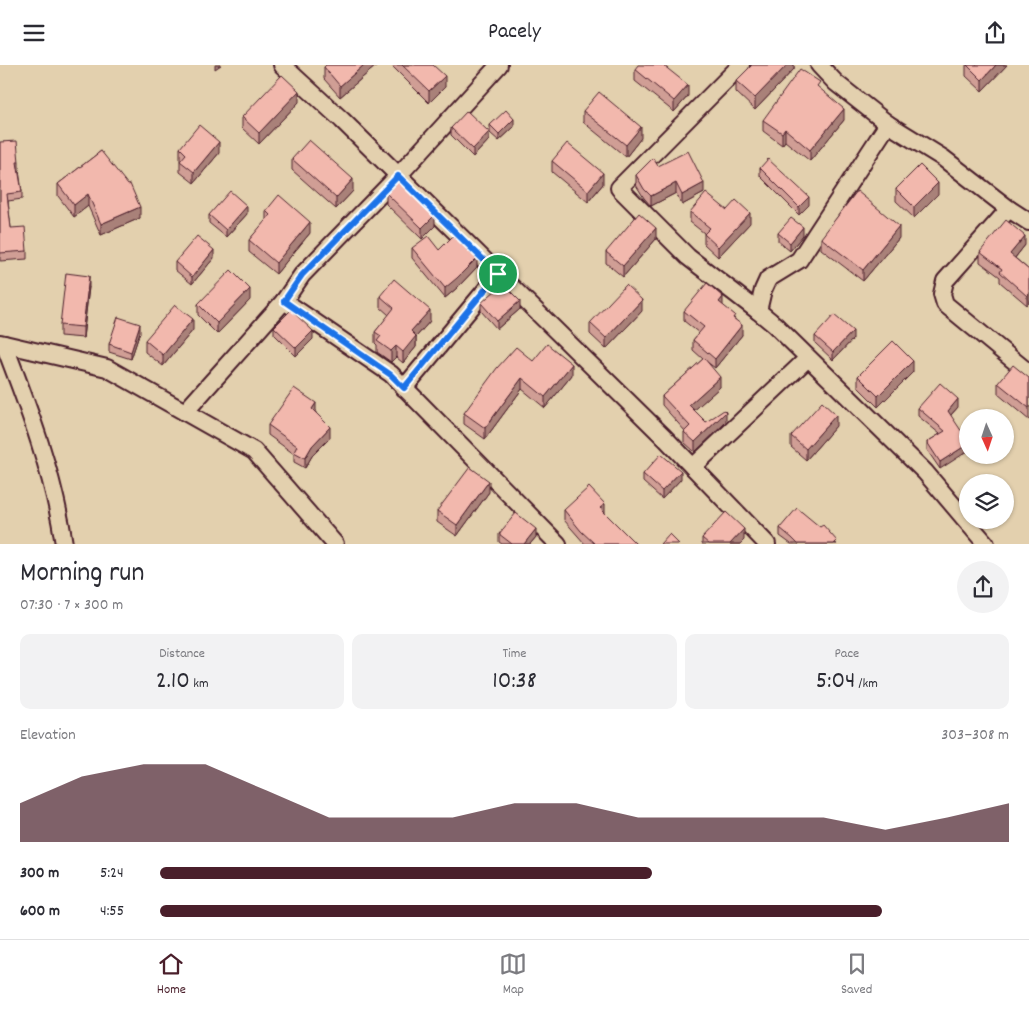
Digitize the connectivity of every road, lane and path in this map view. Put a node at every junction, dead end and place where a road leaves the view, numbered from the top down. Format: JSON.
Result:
{"nodes":[{"id":1,"x":282,"y":65,"type":"edge"},
{"id":2,"x":742,"y":65,"type":"edge"},
{"id":3,"x":819,"y":65,"type":"edge"},
{"id":4,"x":495,"y":66,"type":"edge"},
{"id":5,"x":888,"y":123,"type":"junction"},
{"id":6,"x":398,"y":176,"type":"junction"},
{"id":7,"x":1009,"y":209,"type":"junction"},
{"id":8,"x":1029,"y":222,"type":"edge"},
{"id":9,"x":498,"y":274,"type":"junction"},
{"id":10,"x":284,"y":301,"type":"junction"},
{"id":11,"x":758,"y":311,"type":"junction"},
{"id":12,"x":2,"y":344,"type":"edge"},
{"id":13,"x":808,"y":358,"type":"junction"},
{"id":14,"x":1029,"y":373,"type":"edge"},
{"id":15,"x":404,"y":388,"type":"junction"},
{"id":16,"x":185,"y":412,"type":"junction"},
{"id":17,"x":693,"y":467,"type":"junction"},
{"id":18,"x":64,"y":544,"type":"edge"},
{"id":19,"x":335,"y":544,"type":"edge"},
{"id":20,"x":558,"y":544,"type":"edge"},
{"id":21,"x":768,"y":544,"type":"edge"},
{"id":22,"x":986,"y":544,"type":"edge"}],
"edges":[{"from":1,"to":6,"type":"street"},
{"from":2,"to":11,"type":"street"},
{"from":3,"to":5,"type":"street"},
{"from":4,"to":6,"type":"street"},
{"from":5,"to":7,"type":"street"},
{"from":5,"to":11,"type":"street"},
{"from":6,"to":9,"type":"street"},
{"from":6,"to":10,"type":"street"},
{"from":7,"to":8,"type":"street"},
{"from":7,"to":14,"type":"street"},
{"from":9,"to":15,"type":"street"},
{"from":9,"to":17,"type":"street"},
{"from":10,"to":15,"type":"street"},
{"from":10,"to":16,"type":"street"},
{"from":11,"to":13,"type":"street"},
{"from":12,"to":16,"type":"street"},
{"from":12,"to":18,"type":"street"},
{"from":13,"to":17,"type":"street"},
{"from":13,"to":22,"type":"street"},
{"from":15,"to":20,"type":"street"},
{"from":16,"to":19,"type":"street"},
{"from":17,"to":21,"type":"street"}]}
